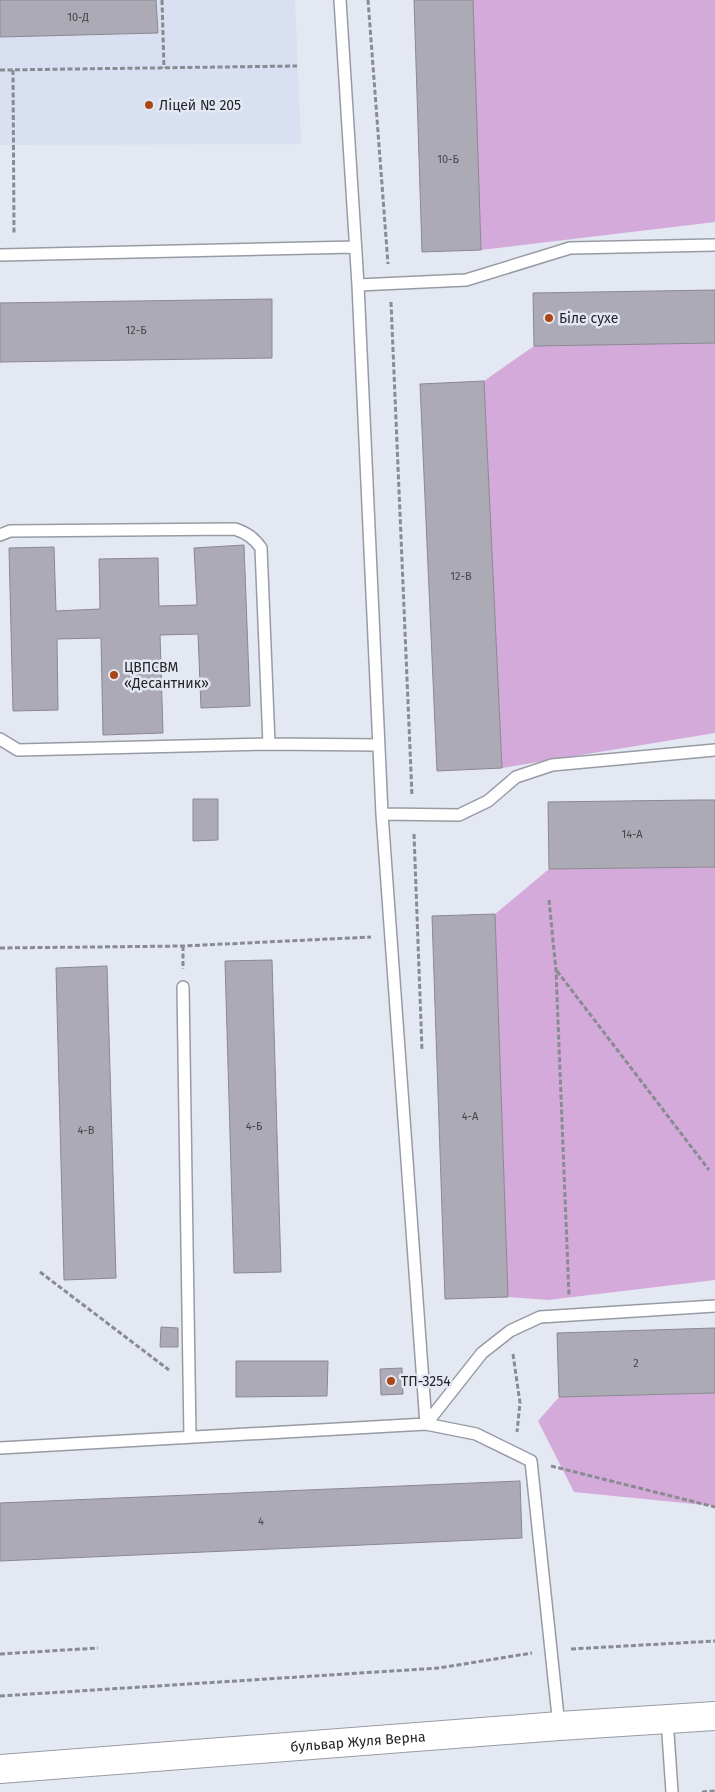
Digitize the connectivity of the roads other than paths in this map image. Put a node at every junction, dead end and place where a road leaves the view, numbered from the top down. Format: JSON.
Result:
{"nodes":[{"id":1,"x":340,"y":0,"type":"edge"},
{"id":2,"x":715,"y":245,"type":"edge"},
{"id":3,"x":355,"y":247,"type":"junction"},
{"id":4,"x":0,"y":255,"type":"edge"},
{"id":5,"x":358,"y":285,"type":"junction"},
{"id":6,"x":0,"y":535,"type":"edge"},
{"id":7,"x":0,"y":740,"type":"edge"},
{"id":8,"x":269,"y":744,"type":"junction"},
{"id":9,"x":379,"y":745,"type":"junction"},
{"id":10,"x":715,"y":750,"type":"edge"},
{"id":11,"x":382,"y":814,"type":"junction"},
{"id":12,"x":183,"y":987,"type":"dead end"},
{"id":13,"x":715,"y":1306,"type":"edge"},
{"id":14,"x":426,"y":1424,"type":"junction"},
{"id":15,"x":190,"y":1437,"type":"junction"},
{"id":16,"x":0,"y":1448,"type":"edge"},
{"id":17,"x":715,"y":1716,"type":"edge"},
{"id":18,"x":667,"y":1719,"type":"junction"},
{"id":19,"x":559,"y":1726,"type":"junction"},
{"id":20,"x":0,"y":1769,"type":"edge"},
{"id":21,"x":672,"y":1792,"type":"edge"}],
"edges":[{"from":1,"to":3,"type":"lane"},
{"from":2,"to":5,"type":"lane"},
{"from":3,"to":4,"type":"lane"},
{"from":3,"to":5,"type":"lane"},
{"from":5,"to":9,"type":"lane"},
{"from":6,"to":8,"type":"lane"},
{"from":7,"to":8,"type":"lane"},
{"from":8,"to":9,"type":"lane"},
{"from":9,"to":11,"type":"lane"},
{"from":10,"to":11,"type":"lane"},
{"from":11,"to":14,"type":"lane"},
{"from":12,"to":15,"type":"lane"},
{"from":13,"to":14,"type":"lane"},
{"from":14,"to":15,"type":"lane"},
{"from":14,"to":19,"type":"lane"},
{"from":15,"to":16,"type":"lane"},
{"from":17,"to":18,"type":"street","name":"бульвар Жуля Верна"},
{"from":18,"to":19,"type":"street","name":"бульвар Жуля Верна"},
{"from":18,"to":21,"type":"lane"},
{"from":19,"to":20,"type":"street","name":"бульвар Жуля Верна"}]}
